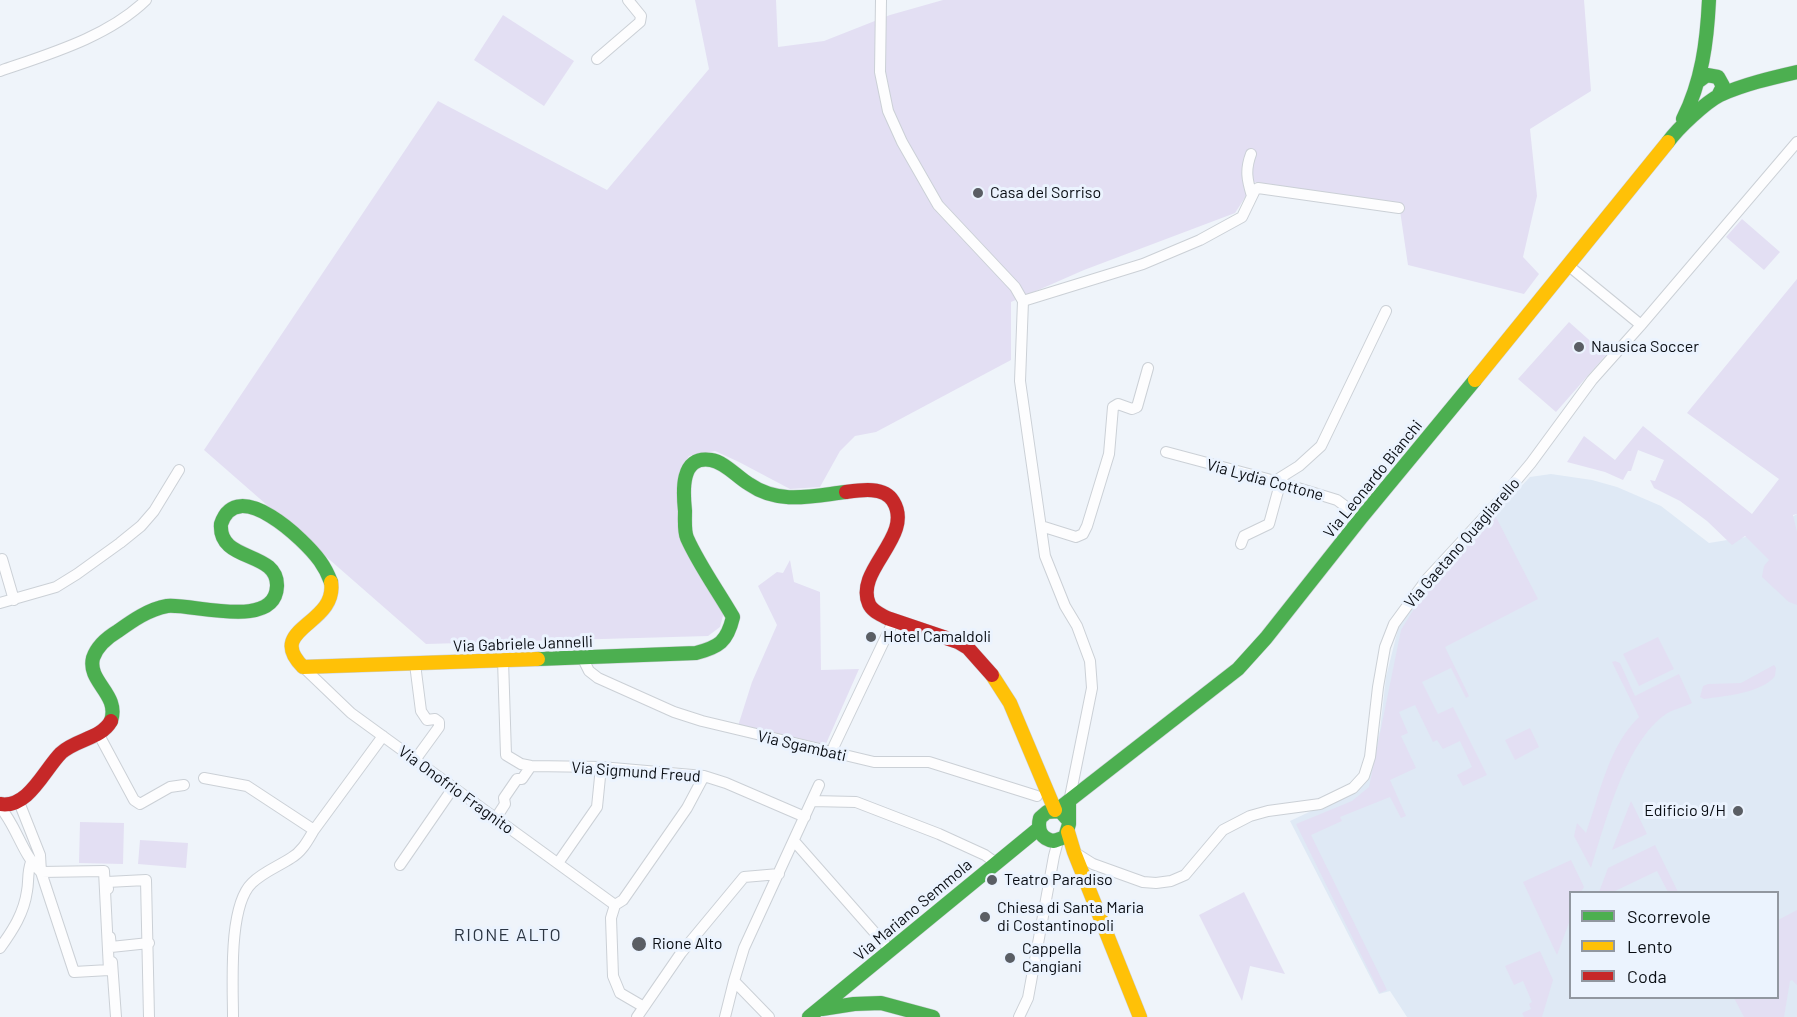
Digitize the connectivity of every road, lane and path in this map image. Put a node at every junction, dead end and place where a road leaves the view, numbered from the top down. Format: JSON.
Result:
{"nodes":[{"id":1,"x":146,"y":0,"type":"edge"},
{"id":2,"x":628,"y":0,"type":"edge"},
{"id":3,"x":881,"y":0,"type":"edge"},
{"id":4,"x":1709,"y":0,"type":"edge"},
{"id":5,"x":1707,"y":48,"type":"junction"},
{"id":6,"x":597,"y":59,"type":"dead end"},
{"id":7,"x":0,"y":71,"type":"edge"},
{"id":8,"x":1797,"y":72,"type":"edge"},
{"id":9,"x":1718,"y":78,"type":"junction"},
{"id":10,"x":1758,"y":81,"type":"junction"},
{"id":11,"x":1699,"y":84,"type":"junction"},
{"id":12,"x":1716,"y":97,"type":"junction"},
{"id":13,"x":1677,"y":129,"type":"junction"},
{"id":14,"x":1797,"y":142,"type":"edge"},
{"id":15,"x":1251,"y":153,"type":"dead end"},
{"id":16,"x":1252,"y":196,"type":"junction"},
{"id":17,"x":1399,"y":208,"type":"dead end"},
{"id":18,"x":1569,"y":266,"type":"junction"},
{"id":19,"x":1023,"y":301,"type":"junction"},
{"id":20,"x":1386,"y":311,"type":"dead end"},
{"id":21,"x":1641,"y":325,"type":"junction"},
{"id":22,"x":1148,"y":368,"type":"dead end"},
{"id":23,"x":1166,"y":452,"type":"dead end"},
{"id":24,"x":179,"y":470,"type":"dead end"},
{"id":25,"x":1278,"y":482,"type":"junction"},
{"id":26,"x":1361,"y":518,"type":"junction"},
{"id":27,"x":1041,"y":526,"type":"junction"},
{"id":28,"x":1241,"y":544,"type":"dead end"},
{"id":29,"x":2,"y":559,"type":"dead end"},
{"id":30,"x":14,"y":600,"type":"junction"},
{"id":31,"x":0,"y":603,"type":"edge"},
{"id":32,"x":894,"y":620,"type":"junction"},
{"id":33,"x":583,"y":658,"type":"junction"},
{"id":34,"x":503,"y":660,"type":"junction"},
{"id":35,"x":415,"y":664,"type":"junction"},
{"id":36,"x":303,"y":667,"type":"junction"},
{"id":37,"x":98,"y":733,"type":"junction"},
{"id":38,"x":383,"y":736,"type":"junction"},
{"id":39,"x":834,"y":746,"type":"dead end"},
{"id":40,"x":415,"y":760,"type":"junction"},
{"id":41,"x":531,"y":766,"type":"junction"},
{"id":42,"x":600,"y":767,"type":"junction"},
{"id":43,"x":704,"y":776,"type":"junction"},
{"id":44,"x":204,"y":778,"type":"dead end"},
{"id":45,"x":184,"y":785,"type":"dead end"},
{"id":46,"x":819,"y":785,"type":"dead end"},
{"id":47,"x":453,"y":788,"type":"junction"},
{"id":48,"x":1041,"y":793,"type":"junction"},
{"id":49,"x":812,"y":801,"type":"junction"},
{"id":50,"x":19,"y":802,"type":"junction"},
{"id":51,"x":1069,"y":802,"type":"junction"},
{"id":52,"x":0,"y":806,"type":"edge"},
{"id":53,"x":1052,"y":811,"type":"junction"},
{"id":54,"x":805,"y":817,"type":"junction"},
{"id":55,"x":496,"y":818,"type":"junction"},
{"id":56,"x":1038,"y":829,"type":"junction"},
{"id":57,"x":315,"y":830,"type":"junction"},
{"id":58,"x":1065,"y":832,"type":"junction"},
{"id":59,"x":794,"y":841,"type":"junction"},
{"id":60,"x":1074,"y":852,"type":"junction"},
{"id":61,"x":31,"y":862,"type":"junction"},
{"id":62,"x":558,"y":863,"type":"junction"},
{"id":63,"x":996,"y":863,"type":"junction"},
{"id":64,"x":400,"y":865,"type":"dead end"},
{"id":65,"x":41,"y":872,"type":"junction"},
{"id":66,"x":779,"y":874,"type":"junction"},
{"id":67,"x":615,"y":905,"type":"junction"},
{"id":68,"x":149,"y":943,"type":"junction"},
{"id":69,"x":111,"y":947,"type":"junction"},
{"id":70,"x":0,"y":948,"type":"edge"},
{"id":71,"x":890,"y":950,"type":"junction"},
{"id":72,"x":734,"y":981,"type":"junction"},
{"id":73,"x":644,"y":1007,"type":"junction"},
{"id":74,"x":814,"y":1013,"type":"edge"},
{"id":75,"x":116,"y":1017,"type":"edge"},
{"id":76,"x":149,"y":1017,"type":"edge"},
{"id":77,"x":233,"y":1017,"type":"edge"},
{"id":78,"x":637,"y":1017,"type":"edge"},
{"id":79,"x":725,"y":1017,"type":"edge"},
{"id":80,"x":770,"y":1017,"type":"edge"},
{"id":81,"x":933,"y":1017,"type":"edge"},
{"id":82,"x":1019,"y":1017,"type":"edge"},
{"id":83,"x":1140,"y":1017,"type":"edge"}],
"edges":[{"from":1,"to":7,"type":"street"},
{"from":2,"to":6,"type":"street"},
{"from":3,"to":19,"type":"street"},
{"from":4,"to":5,"type":"main road"},
{"from":5,"to":9,"type":"main road"},
{"from":5,"to":11,"type":"main road","name":"Via Leonardo Bianchi"},
{"from":8,"to":10,"type":"main road"},
{"from":9,"to":10,"type":"main road"},
{"from":9,"to":11,"type":"main road"},
{"from":9,"to":12,"type":"main road"},
{"from":10,"to":12,"type":"main road","name":"Via Leonardo Bianchi"},
{"from":11,"to":12,"type":"main road"},
{"from":11,"to":13,"type":"main road","name":"Via Leonardo Bianchi"},
{"from":12,"to":13,"type":"main road","name":"Via Leonardo Bianchi"},
{"from":13,"to":18,"type":"main road","name":"Via Leonardo Bianchi"},
{"from":14,"to":21,"type":"street","name":"Via Gaetano Quagliarello"},
{"from":15,"to":16,"type":"street"},
{"from":16,"to":17,"type":"street"},
{"from":16,"to":19,"type":"street"},
{"from":18,"to":21,"type":"street"},
{"from":18,"to":26,"type":"main road","name":"Via Leonardo Bianchi"},
{"from":19,"to":27,"type":"street"},
{"from":20,"to":25,"type":"street"},
{"from":21,"to":60,"type":"street","name":"Via Gaetano Quagliarello"},
{"from":22,"to":27,"type":"street"},
{"from":23,"to":25,"type":"street","name":"Via Lydia Cottone"},
{"from":24,"to":30,"type":"street"},
{"from":25,"to":26,"type":"street","name":"Via Lydia Cottone"},
{"from":25,"to":28,"type":"street"},
{"from":26,"to":51,"type":"main road","name":"Via Leonardo Bianchi"},
{"from":27,"to":51,"type":"street"},
{"from":29,"to":30,"type":"street"},
{"from":30,"to":31,"type":"street"},
{"from":32,"to":33,"type":"main road","name":"Via Gabriele Jannelli"},
{"from":32,"to":39,"type":"street"},
{"from":32,"to":48,"type":"main road","name":"Via Gabriele Jannelli"},
{"from":33,"to":34,"type":"main road","name":"Via Gabriele Jannelli"},
{"from":33,"to":48,"type":"street","name":"Via Sgambati"},
{"from":34,"to":35,"type":"main road","name":"Via Gabriele Jannelli"},
{"from":34,"to":41,"type":"street"},
{"from":35,"to":36,"type":"main road","name":"Via Gabriele Jannelli"},
{"from":35,"to":40,"type":"street"},
{"from":36,"to":37,"type":"main road"},
{"from":36,"to":38,"type":"street","name":"Via Onofrio Fragnito"},
{"from":37,"to":45,"type":"street"},
{"from":37,"to":50,"type":"main road"},
{"from":38,"to":40,"type":"street","name":"Via Onofrio Fragnito"},
{"from":38,"to":57,"type":"street"},
{"from":40,"to":47,"type":"street","name":"Via Onofrio Fragnito"},
{"from":41,"to":42,"type":"street","name":"Via Sigmund Freud"},
{"from":41,"to":55,"type":"street"},
{"from":42,"to":43,"type":"street","name":"Via Sigmund Freud"},
{"from":42,"to":62,"type":"street"},
{"from":43,"to":54,"type":"street","name":"Via Sigmund Freud"},
{"from":43,"to":67,"type":"street"},
{"from":44,"to":57,"type":"street"},
{"from":46,"to":49,"type":"street"},
{"from":47,"to":55,"type":"street","name":"Via Onofrio Fragnito"},
{"from":47,"to":64,"type":"street"},
{"from":48,"to":53,"type":"main road","name":"Via Gabriele Jannelli"},
{"from":49,"to":54,"type":"street"},
{"from":49,"to":63,"type":"street"},
{"from":50,"to":52,"type":"main road"},
{"from":50,"to":65,"type":"street"},
{"from":51,"to":53,"type":"main road","name":"Via Leonardo Bianchi"},
{"from":51,"to":58,"type":"main road"},
{"from":52,"to":61,"type":"street"},
{"from":53,"to":56,"type":"main road"},
{"from":53,"to":58,"type":"main road"},
{"from":54,"to":59,"type":"street"},
{"from":55,"to":62,"type":"street","name":"Via Onofrio Fragnito"},
{"from":56,"to":58,"type":"main road"},
{"from":56,"to":63,"type":"main road","name":"Via Mariano Semmola"},
{"from":57,"to":77,"type":"street"},
{"from":58,"to":60,"type":"main road"},
{"from":58,"to":82,"type":"street"},
{"from":59,"to":66,"type":"street"},
{"from":59,"to":71,"type":"street"},
{"from":60,"to":83,"type":"main road"},
{"from":61,"to":65,"type":"street"},
{"from":61,"to":70,"type":"street"},
{"from":62,"to":67,"type":"street","name":"Via Onofrio Fragnito"},
{"from":63,"to":71,"type":"main road","name":"Via Mariano Semmola"},
{"from":65,"to":65,"type":"street"},
{"from":66,"to":72,"type":"street"},
{"from":66,"to":73,"type":"street"},
{"from":67,"to":73,"type":"street"},
{"from":68,"to":69,"type":"street"},
{"from":68,"to":69,"type":"street"},
{"from":68,"to":76,"type":"street"},
{"from":69,"to":75,"type":"street"},
{"from":71,"to":74,"type":"main road","name":"Via Mariano Semmola"},
{"from":72,"to":79,"type":"street"},
{"from":72,"to":80,"type":"street"},
{"from":73,"to":78,"type":"street"},
{"from":74,"to":81,"type":"main road"}]}
